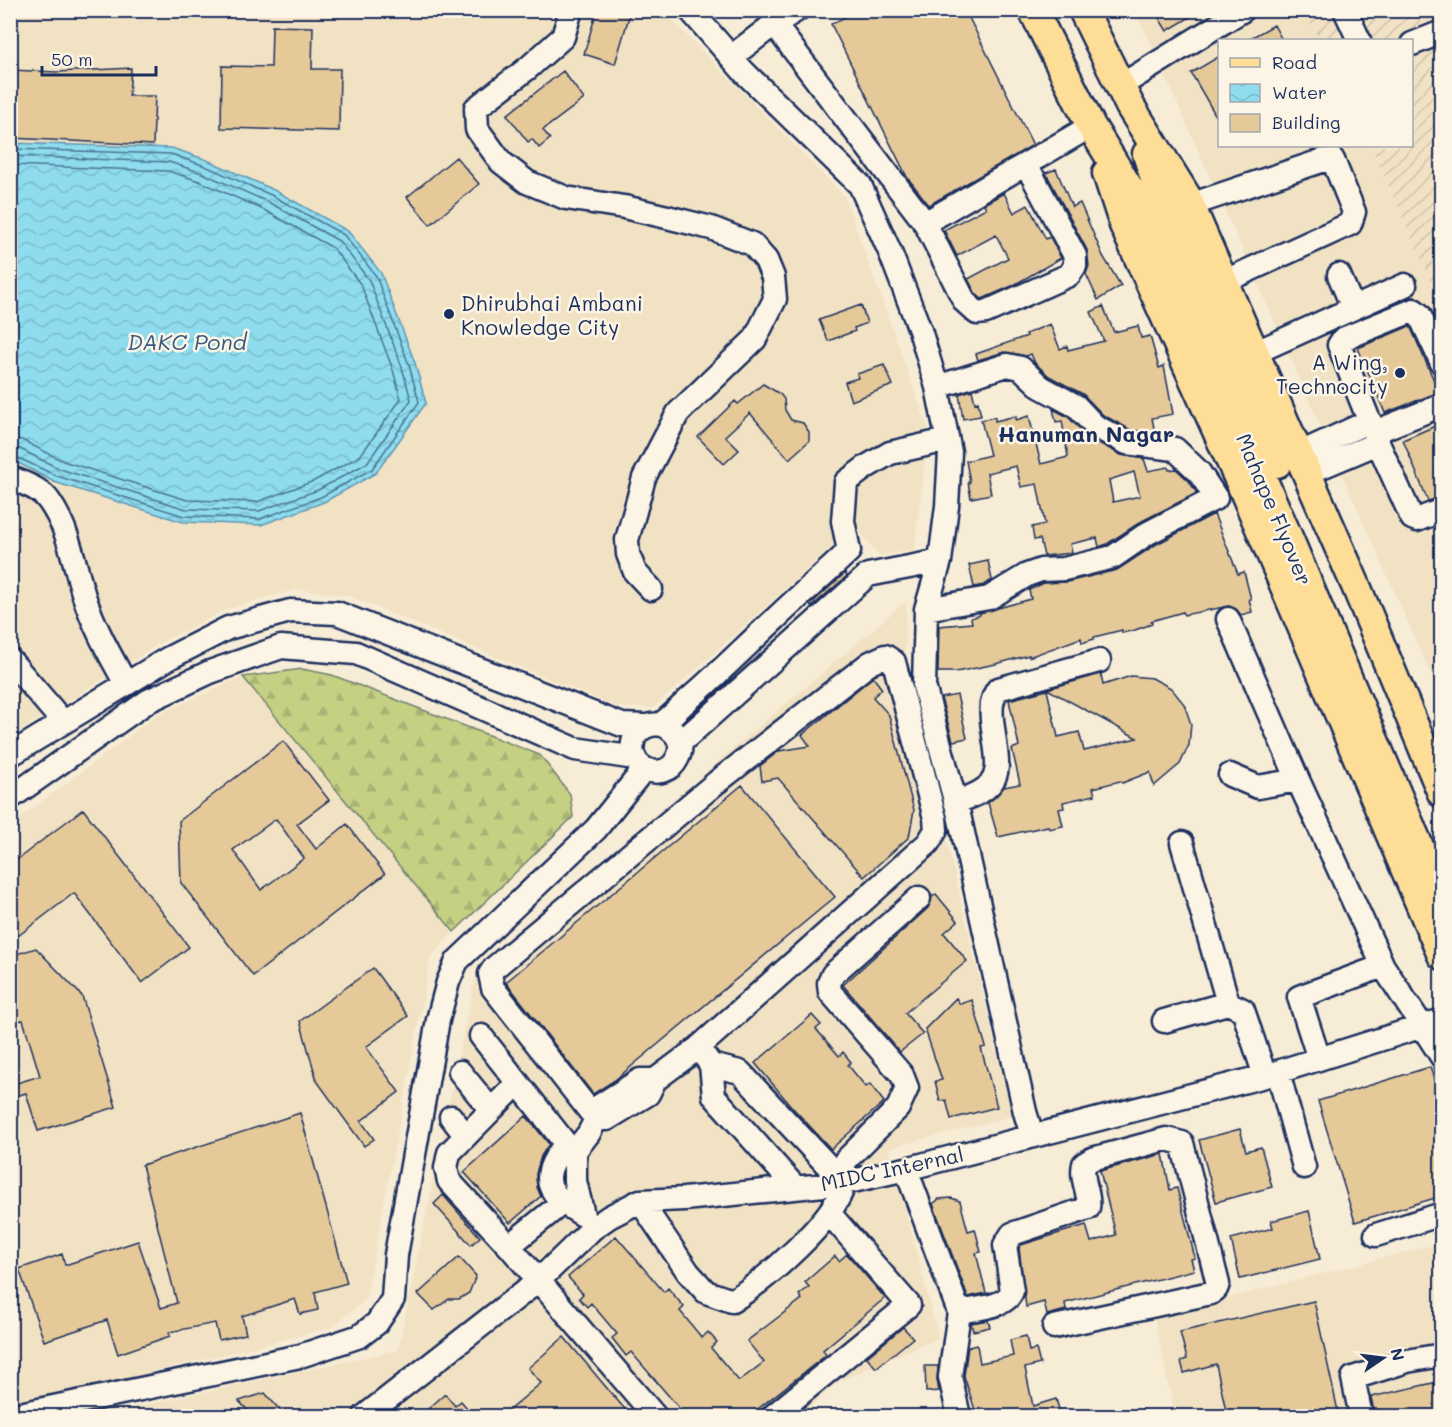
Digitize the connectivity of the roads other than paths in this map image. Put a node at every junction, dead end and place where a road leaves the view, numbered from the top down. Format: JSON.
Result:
{"nodes":[{"id":1,"x":571,"y":10,"type":"edge"},
{"id":2,"x":797,"y":10,"type":"edge"},
{"id":3,"x":1033,"y":10,"type":"edge"},
{"id":4,"x":1083,"y":10,"type":"edge"},
{"id":5,"x":1243,"y":10,"type":"edge"},
{"id":6,"x":1345,"y":10,"type":"edge"},
{"id":7,"x":701,"y":14,"type":"edge"},
{"id":8,"x":774,"y":24,"type":"junction"},
{"id":9,"x":1442,"y":32,"type":"edge"},
{"id":10,"x":1359,"y":39,"type":"edge"},
{"id":11,"x":1413,"y":44,"type":"edge"},
{"id":12,"x":730,"y":57,"type":"junction"},
{"id":13,"x":1125,"y":96,"type":"junction"},
{"id":14,"x":1091,"y":126,"type":"junction"},
{"id":15,"x":1026,"y":164,"type":"junction"},
{"id":16,"x":1149,"y":198,"type":"junction"},
{"id":17,"x":1190,"y":205,"type":"junction"},
{"id":18,"x":925,"y":223,"type":"junction"},
{"id":19,"x":1339,"y":275,"type":"dead end"},
{"id":20,"x":1223,"y":282,"type":"junction"},
{"id":21,"x":1405,"y":285,"type":"dead end"},
{"id":22,"x":1353,"y":308,"type":"junction"},
{"id":23,"x":1254,"y":353,"type":"junction"},
{"id":24,"x":1442,"y":363,"type":"edge"},
{"id":25,"x":937,"y":387,"type":"junction"},
{"id":26,"x":1442,"y":405,"type":"edge"},
{"id":27,"x":1374,"y":432,"type":"junction"},
{"id":28,"x":947,"y":440,"type":"junction"},
{"id":29,"x":1302,"y":464,"type":"junction"},
{"id":30,"x":10,"y":477,"type":"edge"},
{"id":31,"x":1442,"y":510,"type":"edge"},
{"id":32,"x":849,"y":551,"type":"junction"},
{"id":33,"x":940,"y":561,"type":"junction"},
{"id":34,"x":868,"y":575,"type":"junction"},
{"id":35,"x":651,"y":589,"type":"dead end"},
{"id":36,"x":926,"y":609,"type":"junction"},
{"id":37,"x":1228,"y":619,"type":"dead end"},
{"id":38,"x":228,"y":628,"type":"junction"},
{"id":39,"x":253,"y":657,"type":"junction"},
{"id":40,"x":10,"y":660,"type":"edge"},
{"id":41,"x":1099,"y":661,"type":"dead end"},
{"id":42,"x":126,"y":684,"type":"junction"},
{"id":43,"x":63,"y":723,"type":"junction"},
{"id":44,"x":652,"y":725,"type":"junction"},
{"id":45,"x":680,"y":743,"type":"junction"},
{"id":46,"x":1433,"y":752,"type":"edge"},
{"id":47,"x":10,"y":755,"type":"edge"},
{"id":48,"x":639,"y":764,"type":"junction"},
{"id":49,"x":1230,"y":775,"type":"dead end"},
{"id":50,"x":1298,"y":780,"type":"junction"},
{"id":51,"x":1442,"y":793,"type":"edge"},
{"id":52,"x":10,"y":798,"type":"edge"},
{"id":53,"x":955,"y":802,"type":"junction"},
{"id":54,"x":1182,"y":843,"type":"dead end"},
{"id":55,"x":1442,"y":851,"type":"edge"},
{"id":56,"x":919,"y":898,"type":"dead end"},
{"id":57,"x":1442,"y":901,"type":"edge"},
{"id":58,"x":1442,"y":955,"type":"edge"},
{"id":59,"x":1383,"y":966,"type":"junction"},
{"id":60,"x":1228,"y":1003,"type":"junction"},
{"id":61,"x":1164,"y":1021,"type":"dead end"},
{"id":62,"x":1431,"y":1023,"type":"edge"},
{"id":63,"x":482,"y":1036,"type":"dead end"},
{"id":64,"x":705,"y":1056,"type":"junction"},
{"id":65,"x":1442,"y":1057,"type":"edge"},
{"id":66,"x":1319,"y":1059,"type":"junction"},
{"id":67,"x":460,"y":1072,"type":"dead end"},
{"id":68,"x":1272,"y":1074,"type":"junction"},
{"id":69,"x":518,"y":1083,"type":"junction"},
{"id":70,"x":491,"y":1110,"type":"junction"},
{"id":71,"x":451,"y":1117,"type":"dead end"},
{"id":72,"x":596,"y":1119,"type":"junction"},
{"id":73,"x":1032,"y":1135,"type":"junction"},
{"id":74,"x":466,"y":1136,"type":"junction"},
{"id":75,"x":570,"y":1148,"type":"junction"},
{"id":76,"x":1304,"y":1167,"type":"dead end"},
{"id":77,"x":906,"y":1169,"type":"junction"},
{"id":78,"x":844,"y":1183,"type":"junction"},
{"id":79,"x":795,"y":1187,"type":"junction"},
{"id":80,"x":640,"y":1200,"type":"junction"},
{"id":81,"x":562,"y":1203,"type":"junction"},
{"id":82,"x":829,"y":1213,"type":"junction"},
{"id":83,"x":1442,"y":1214,"type":"edge"},
{"id":84,"x":587,"y":1222,"type":"junction"},
{"id":85,"x":1376,"y":1235,"type":"dead end"},
{"id":86,"x":509,"y":1246,"type":"junction"},
{"id":87,"x":538,"y":1280,"type":"junction"},
{"id":88,"x":959,"y":1312,"type":"junction"},
{"id":89,"x":1054,"y":1328,"type":"dead end"},
{"id":90,"x":1442,"y":1354,"type":"edge"},
{"id":91,"x":10,"y":1416,"type":"edge"},
{"id":92,"x":365,"y":1416,"type":"edge"},
{"id":93,"x":655,"y":1416,"type":"edge"},
{"id":94,"x":772,"y":1416,"type":"edge"},
{"id":95,"x":959,"y":1416,"type":"edge"},
{"id":96,"x":1361,"y":1416,"type":"edge"}],
"edges":[{"from":1,"to":35,"type":"street"},
{"from":2,"to":8,"type":"street"},
{"from":3,"to":14,"type":"main road"},
{"from":4,"to":13,"type":"main road"},
{"from":5,"to":13,"type":"street"},
{"from":6,"to":10,"type":"street"},
{"from":7,"to":12,"type":"street"},
{"from":8,"to":12,"type":"street"},
{"from":8,"to":18,"type":"street"},
{"from":9,"to":11,"type":"street"},
{"from":12,"to":25,"type":"street"},
{"from":13,"to":16,"type":"main road","name":"Mahape Flyover"},
{"from":13,"to":17,"type":"main road"},
{"from":14,"to":15,"type":"street"},
{"from":14,"to":16,"type":"main road","name":"Mahape Flyover"},
{"from":14,"to":58,"type":"main road"},
{"from":15,"to":18,"type":"street"},
{"from":15,"to":18,"type":"street"},
{"from":16,"to":55,"type":"main road","name":"Mahape Flyover"},
{"from":16,"to":57,"type":"main road","name":"Mahape Flyover"},
{"from":17,"to":20,"type":"main road"},
{"from":17,"to":20,"type":"street"},
{"from":19,"to":22,"type":"street"},
{"from":20,"to":23,"type":"main road"},
{"from":21,"to":22,"type":"street"},
{"from":22,"to":23,"type":"street"},
{"from":23,"to":29,"type":"main road"},
{"from":24,"to":27,"type":"street"},
{"from":25,"to":28,"type":"street"},
{"from":25,"to":36,"type":"street"},
{"from":26,"to":27,"type":"street"},
{"from":27,"to":29,"type":"street"},
{"from":27,"to":31,"type":"street"},
{"from":28,"to":32,"type":"street"},
{"from":28,"to":33,"type":"street"},
{"from":29,"to":46,"type":"main road"},
{"from":30,"to":42,"type":"street"},
{"from":32,"to":34,"type":"street"},
{"from":32,"to":44,"type":"street"},
{"from":33,"to":34,"type":"street"},
{"from":33,"to":36,"type":"street"},
{"from":34,"to":45,"type":"street"},
{"from":36,"to":53,"type":"street"},
{"from":37,"to":50,"type":"street"},
{"from":38,"to":39,"type":"street"},
{"from":38,"to":42,"type":"street"},
{"from":38,"to":44,"type":"street"},
{"from":39,"to":48,"type":"street"},
{"from":39,"to":52,"type":"street"},
{"from":40,"to":43,"type":"street"},
{"from":41,"to":53,"type":"street"},
{"from":42,"to":43,"type":"street"},
{"from":43,"to":47,"type":"street"},
{"from":44,"to":45,"type":"street"},
{"from":44,"to":48,"type":"street"},
{"from":45,"to":48,"type":"street"},
{"from":46,"to":51,"type":"main road"},
{"from":48,"to":91,"type":"street"},
{"from":49,"to":50,"type":"street"},
{"from":50,"to":59,"type":"street"},
{"from":53,"to":73,"type":"street"},
{"from":54,"to":60,"type":"street"},
{"from":56,"to":78,"type":"street"},
{"from":59,"to":62,"type":"street"},
{"from":59,"to":66,"type":"street"},
{"from":60,"to":61,"type":"street"},
{"from":60,"to":68,"type":"street"},
{"from":62,"to":65,"type":"street"},
{"from":62,"to":66,"type":"street","name":"MIDC Internal"},
{"from":63,"to":69,"type":"street"},
{"from":64,"to":72,"type":"street"},
{"from":64,"to":72,"type":"street"},
{"from":64,"to":78,"type":"street"},
{"from":64,"to":79,"type":"street"},
{"from":66,"to":68,"type":"street","name":"MIDC Internal"},
{"from":67,"to":70,"type":"street"},
{"from":68,"to":73,"type":"street","name":"MIDC Internal"},
{"from":68,"to":76,"type":"street"},
{"from":69,"to":70,"type":"street"},
{"from":69,"to":75,"type":"street"},
{"from":70,"to":74,"type":"street"},
{"from":71,"to":74,"type":"street"},
{"from":72,"to":75,"type":"street"},
{"from":73,"to":77,"type":"street","name":"MIDC Internal"},
{"from":74,"to":86,"type":"street"},
{"from":75,"to":81,"type":"street"},
{"from":75,"to":84,"type":"street"},
{"from":77,"to":78,"type":"street","name":"MIDC Internal"},
{"from":77,"to":88,"type":"street"},
{"from":78,"to":79,"type":"street","name":"MIDC Internal"},
{"from":78,"to":82,"type":"street"},
{"from":79,"to":80,"type":"street","name":"MIDC Internal"},
{"from":80,"to":82,"type":"street"},
{"from":80,"to":84,"type":"street","name":"MIDC Internal"},
{"from":81,"to":84,"type":"street"},
{"from":81,"to":86,"type":"street"},
{"from":82,"to":94,"type":"street"},
{"from":83,"to":85,"type":"street"},
{"from":84,"to":87,"type":"street","name":"MIDC Internal"},
{"from":86,"to":87,"type":"street"},
{"from":87,"to":92,"type":"street","name":"MIDC Internal"},
{"from":87,"to":93,"type":"street"},
{"from":88,"to":89,"type":"street"},
{"from":88,"to":95,"type":"street"},
{"from":90,"to":96,"type":"street"}]}
